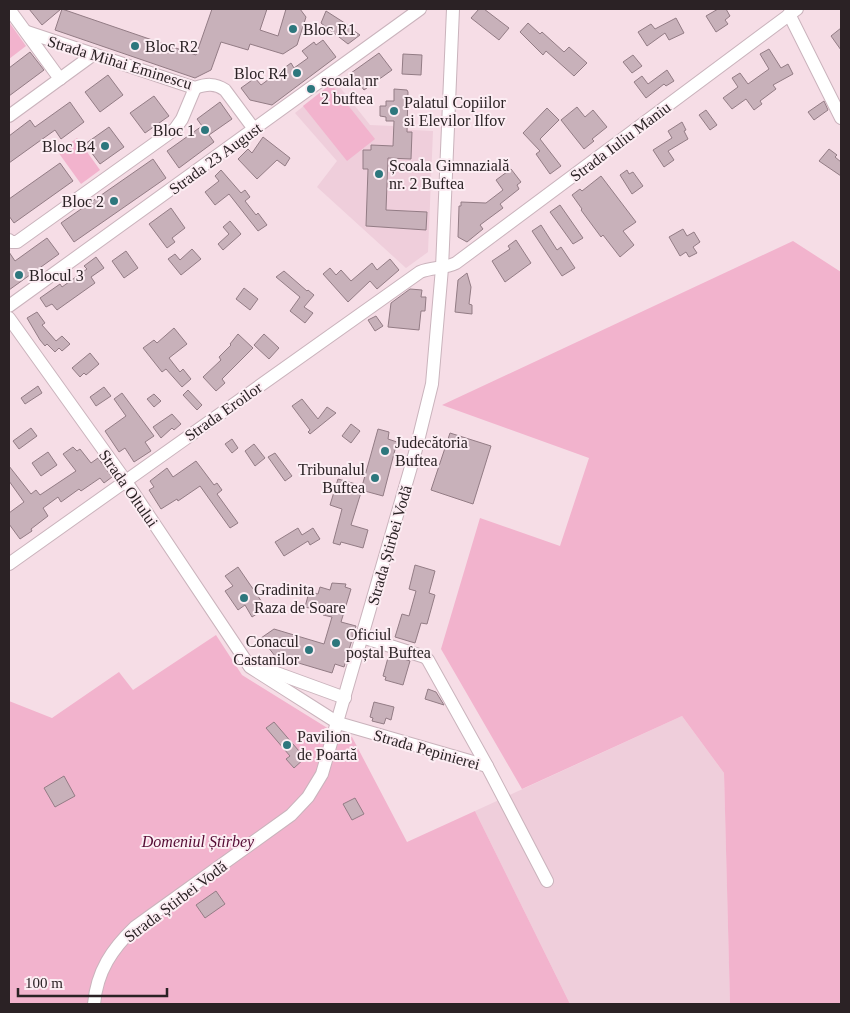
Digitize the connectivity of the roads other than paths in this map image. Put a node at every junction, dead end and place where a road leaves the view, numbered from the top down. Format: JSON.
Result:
{"nodes":[{"id":1,"x":10,"y":9,"type":"edge"},
{"id":2,"x":420,"y":9,"type":"edge"},
{"id":3,"x":453,"y":9,"type":"edge"},
{"id":4,"x":793,"y":12,"type":"edge"},
{"id":5,"x":27,"y":32,"type":"junction"},
{"id":6,"x":94,"y":54,"type":"junction"},
{"id":7,"x":60,"y":79,"type":"junction"},
{"id":8,"x":195,"y":88,"type":"junction"},
{"id":9,"x":9,"y":116,"type":"edge"},
{"id":10,"x":841,"y":118,"type":"edge"},
{"id":11,"x":254,"y":129,"type":"junction"},
{"id":12,"x":9,"y":240,"type":"edge"},
{"id":13,"x":442,"y":268,"type":"junction"},
{"id":14,"x":9,"y":306,"type":"edge"},
{"id":15,"x":9,"y":318,"type":"edge"},
{"id":16,"x":125,"y":480,"type":"junction"},
{"id":17,"x":9,"y":564,"type":"edge"},
{"id":18,"x":362,"y":638,"type":"junction"},
{"id":19,"x":246,"y":661,"type":"junction"},
{"id":20,"x":345,"y":698,"type":"junction"},
{"id":21,"x":338,"y":723,"type":"junction"},
{"id":22,"x":487,"y":766,"type":"junction"},
{"id":23,"x":547,"y":881,"type":"dead end"},
{"id":24,"x":94,"y":1004,"type":"edge"}],
"edges":[{"from":1,"to":5,"type":"street"},
{"from":2,"to":11,"type":"street","name":"Strada 23 August"},
{"from":3,"to":13,"type":"street","name":"Strada Știrbei Vodă"},
{"from":4,"to":10,"type":"street"},
{"from":4,"to":13,"type":"street","name":"Strada Iuliu Maniu"},
{"from":5,"to":6,"type":"street","name":"Strada Mihai Eminescu"},
{"from":5,"to":7,"type":"street"},
{"from":6,"to":7,"type":"street"},
{"from":6,"to":8,"type":"street","name":"Strada Mihai Eminescu"},
{"from":7,"to":9,"type":"street"},
{"from":8,"to":11,"type":"street","name":"Strada Mihai Eminescu"},
{"from":8,"to":12,"type":"street"},
{"from":11,"to":14,"type":"street","name":"Strada 23 August"},
{"from":13,"to":16,"type":"street","name":"Strada Eroilor"},
{"from":13,"to":18,"type":"street","name":"Strada Știrbei Vodă"},
{"from":15,"to":16,"type":"street","name":"Strada Oltului"},
{"from":16,"to":17,"type":"street","name":"Strada Eroilor"},
{"from":16,"to":19,"type":"street","name":"Strada Oltului"},
{"from":18,"to":20,"type":"street","name":"Strada Știrbei Vodă"},
{"from":18,"to":22,"type":"street","name":"Strada Pepinierei"},
{"from":19,"to":20,"type":"street"},
{"from":19,"to":21,"type":"street","name":"Strada Oltului"},
{"from":20,"to":21,"type":"street","name":"Strada Știrbei Vodă"},
{"from":21,"to":22,"type":"street","name":"Strada Pepinierei"},
{"from":21,"to":24,"type":"street","name":"Strada Știrbei Vodă"},
{"from":22,"to":23,"type":"street","name":"Strada Pepinierei"}]}
